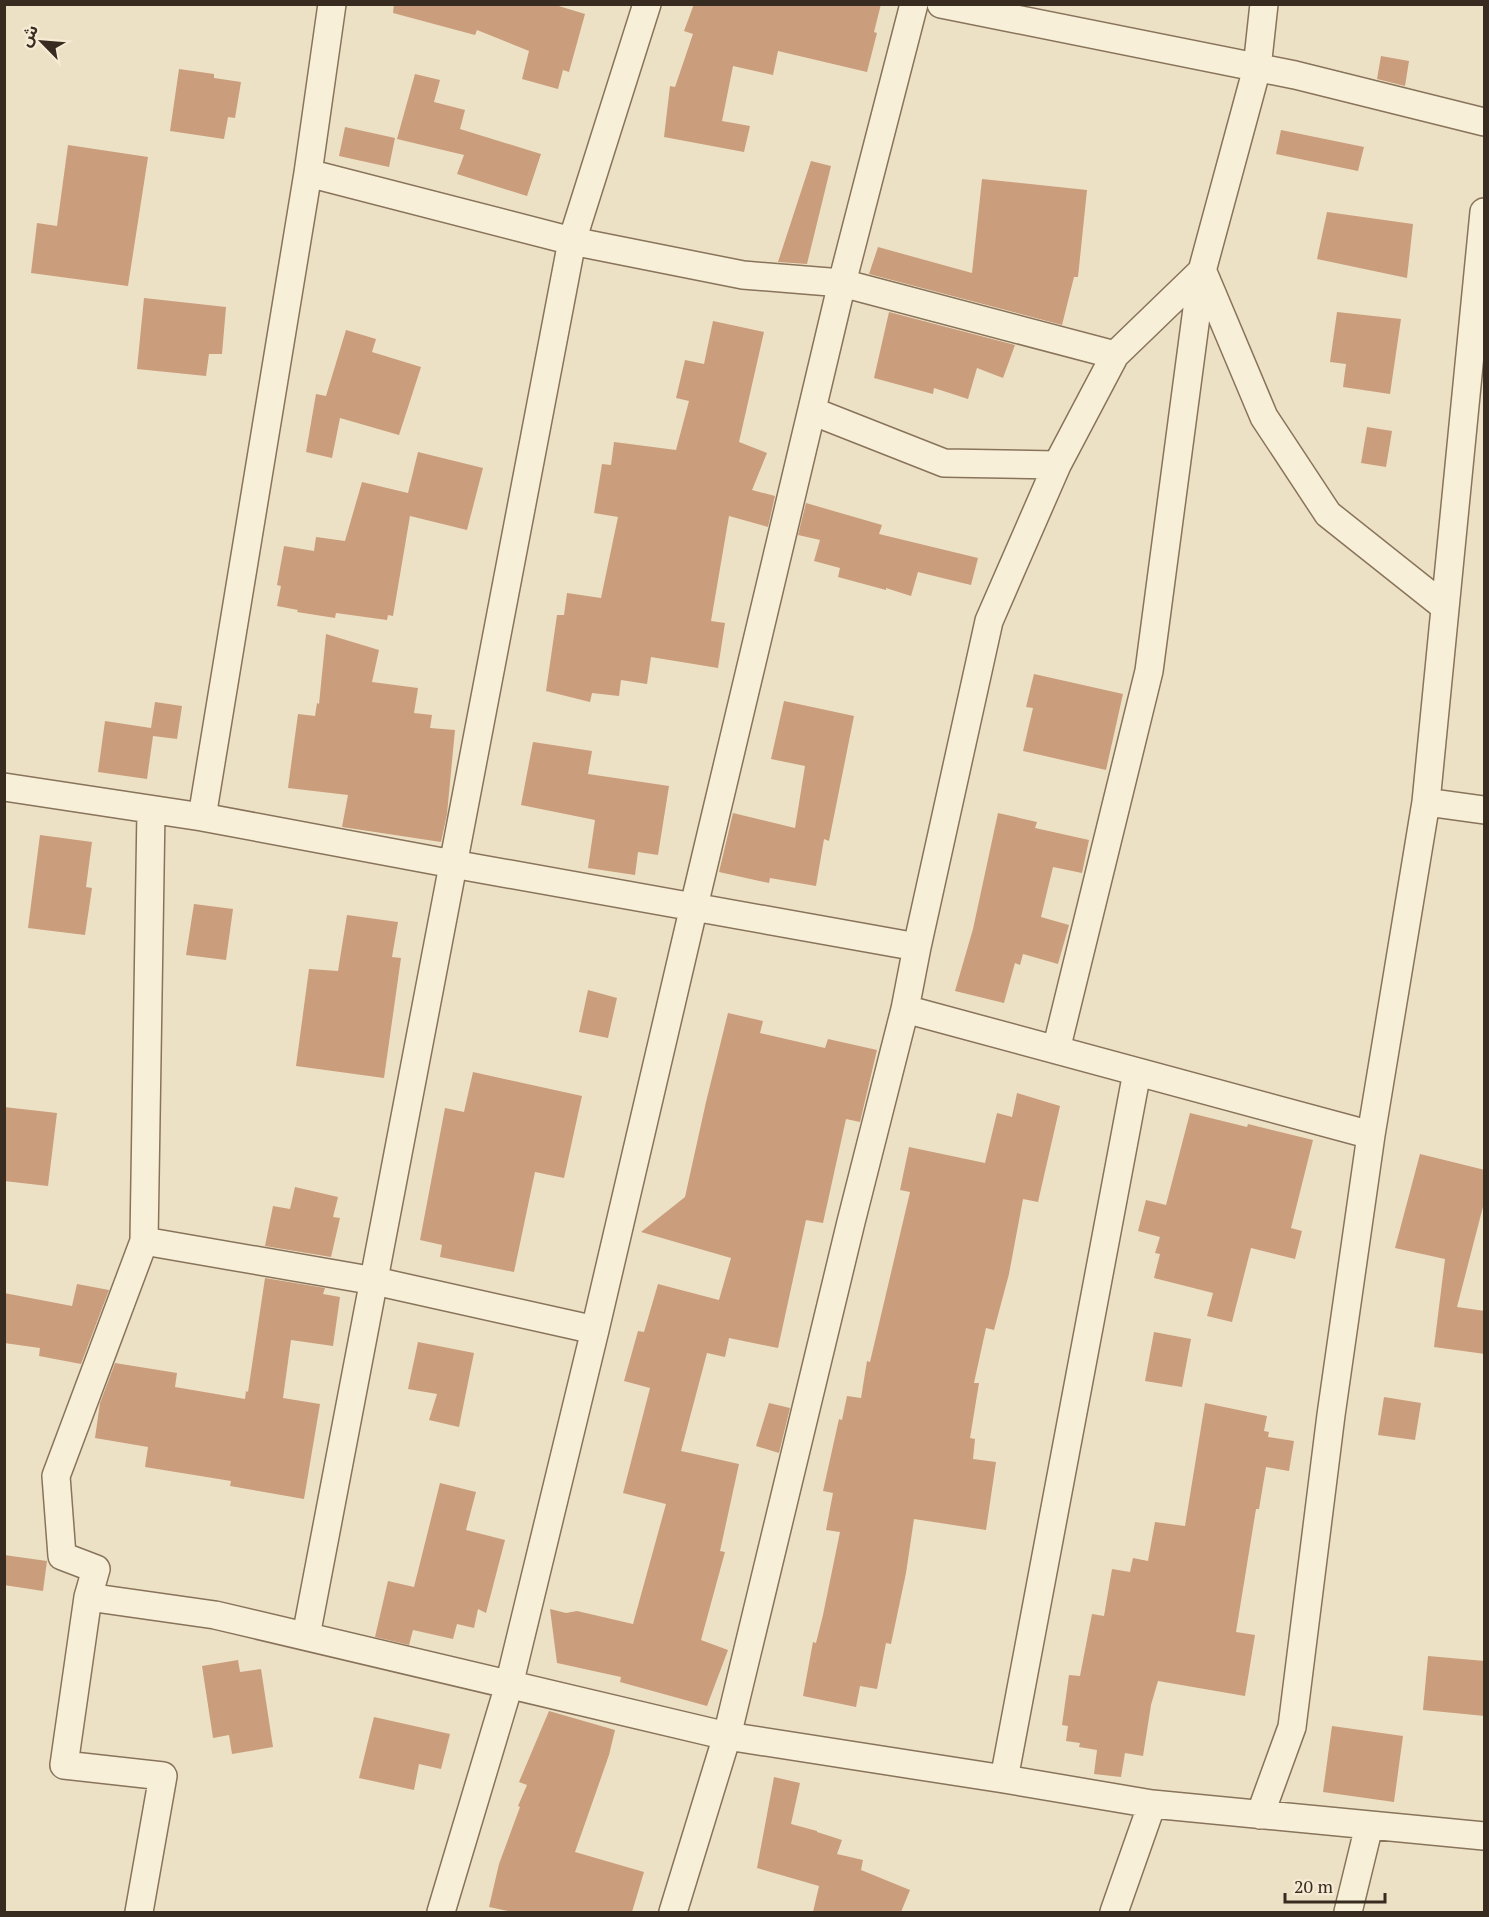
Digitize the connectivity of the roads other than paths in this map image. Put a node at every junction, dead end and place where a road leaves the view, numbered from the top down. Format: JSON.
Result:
{"nodes":[{"id":1,"x":332,"y":4,"type":"edge"},
{"id":2,"x":646,"y":4,"type":"edge"},
{"id":3,"x":914,"y":4,"type":"edge"},
{"id":4,"x":941,"y":4,"type":"edge"},
{"id":5,"x":1264,"y":4,"type":"edge"},
{"id":6,"x":1257,"y":68,"type":"junction"},
{"id":7,"x":1485,"y":122,"type":"edge"},
{"id":8,"x":308,"y":172,"type":"junction"},
{"id":9,"x":1485,"y":212,"type":"edge"},
{"id":10,"x":572,"y":241,"type":"junction"},
{"id":11,"x":1202,"y":271,"type":"junction"},
{"id":12,"x":842,"y":283,"type":"junction"},
{"id":13,"x":1114,"y":355,"type":"junction"},
{"id":14,"x":812,"y":411,"type":"junction"},
{"id":15,"x":1057,"y":465,"type":"junction"},
{"id":16,"x":1445,"y":607,"type":"junction"},
{"id":17,"x":4,"y":787,"type":"edge"},
{"id":18,"x":1426,"y":802,"type":"junction"},
{"id":19,"x":151,"y":810,"type":"junction"},
{"id":20,"x":1485,"y":810,"type":"edge"},
{"id":21,"x":202,"y":817,"type":"junction"},
{"id":22,"x":453,"y":864,"type":"junction"},
{"id":23,"x":693,"y":906,"type":"junction"},
{"id":24,"x":917,"y":947,"type":"junction"},
{"id":25,"x":905,"y":1009,"type":"junction"},
{"id":26,"x":1056,"y":1050,"type":"junction"},
{"id":27,"x":1137,"y":1072,"type":"junction"},
{"id":28,"x":1371,"y":1135,"type":"junction"},
{"id":29,"x":144,"y":1241,"type":"junction"},
{"id":30,"x":375,"y":1281,"type":"junction"},
{"id":31,"x":595,"y":1330,"type":"junction"},
{"id":32,"x":88,"y":1597,"type":"junction"},
{"id":33,"x":306,"y":1636,"type":"junction"},
{"id":34,"x":508,"y":1685,"type":"junction"},
{"id":35,"x":727,"y":1736,"type":"junction"},
{"id":36,"x":1004,"y":1779,"type":"junction"},
{"id":37,"x":1152,"y":1804,"type":"junction"},
{"id":38,"x":1260,"y":1815,"type":"junction"},
{"id":39,"x":1369,"y":1826,"type":"junction"},
{"id":40,"x":1485,"y":1836,"type":"edge"},
{"id":41,"x":139,"y":1912,"type":"edge"},
{"id":42,"x":441,"y":1912,"type":"edge"},
{"id":43,"x":673,"y":1912,"type":"edge"},
{"id":44,"x":1113,"y":1912,"type":"edge"},
{"id":45,"x":1348,"y":1912,"type":"edge"}],
"edges":[{"from":1,"to":8,"type":"street"},
{"from":2,"to":10,"type":"street"},
{"from":3,"to":12,"type":"street"},
{"from":4,"to":6,"type":"street"},
{"from":5,"to":6,"type":"street"},
{"from":6,"to":7,"type":"street"},
{"from":6,"to":11,"type":"street"},
{"from":8,"to":10,"type":"street"},
{"from":8,"to":21,"type":"street"},
{"from":9,"to":16,"type":"street"},
{"from":10,"to":12,"type":"street"},
{"from":10,"to":22,"type":"street"},
{"from":11,"to":13,"type":"street"},
{"from":11,"to":16,"type":"street"},
{"from":11,"to":26,"type":"street"},
{"from":12,"to":13,"type":"street"},
{"from":12,"to":14,"type":"street"},
{"from":13,"to":15,"type":"street"},
{"from":14,"to":15,"type":"street"},
{"from":14,"to":23,"type":"street"},
{"from":15,"to":24,"type":"street"},
{"from":16,"to":18,"type":"street"},
{"from":17,"to":19,"type":"street"},
{"from":18,"to":20,"type":"street"},
{"from":18,"to":28,"type":"street"},
{"from":19,"to":21,"type":"street"},
{"from":19,"to":29,"type":"street"},
{"from":21,"to":22,"type":"street"},
{"from":22,"to":23,"type":"street"},
{"from":22,"to":30,"type":"street"},
{"from":23,"to":24,"type":"street"},
{"from":23,"to":31,"type":"street"},
{"from":24,"to":25,"type":"street"},
{"from":25,"to":26,"type":"street"},
{"from":25,"to":35,"type":"street"},
{"from":26,"to":27,"type":"street"},
{"from":27,"to":28,"type":"street"},
{"from":27,"to":36,"type":"street"},
{"from":28,"to":38,"type":"street"},
{"from":29,"to":30,"type":"street"},
{"from":29,"to":32,"type":"street"},
{"from":30,"to":31,"type":"street"},
{"from":30,"to":33,"type":"street"},
{"from":31,"to":34,"type":"street"},
{"from":32,"to":33,"type":"street"},
{"from":32,"to":41,"type":"street"},
{"from":33,"to":34,"type":"street"},
{"from":34,"to":35,"type":"street"},
{"from":34,"to":42,"type":"street"},
{"from":35,"to":36,"type":"street"},
{"from":35,"to":43,"type":"street"},
{"from":36,"to":37,"type":"street"},
{"from":37,"to":38,"type":"street"},
{"from":37,"to":44,"type":"street"},
{"from":38,"to":39,"type":"street"},
{"from":39,"to":40,"type":"street"},
{"from":39,"to":45,"type":"street"}]}
